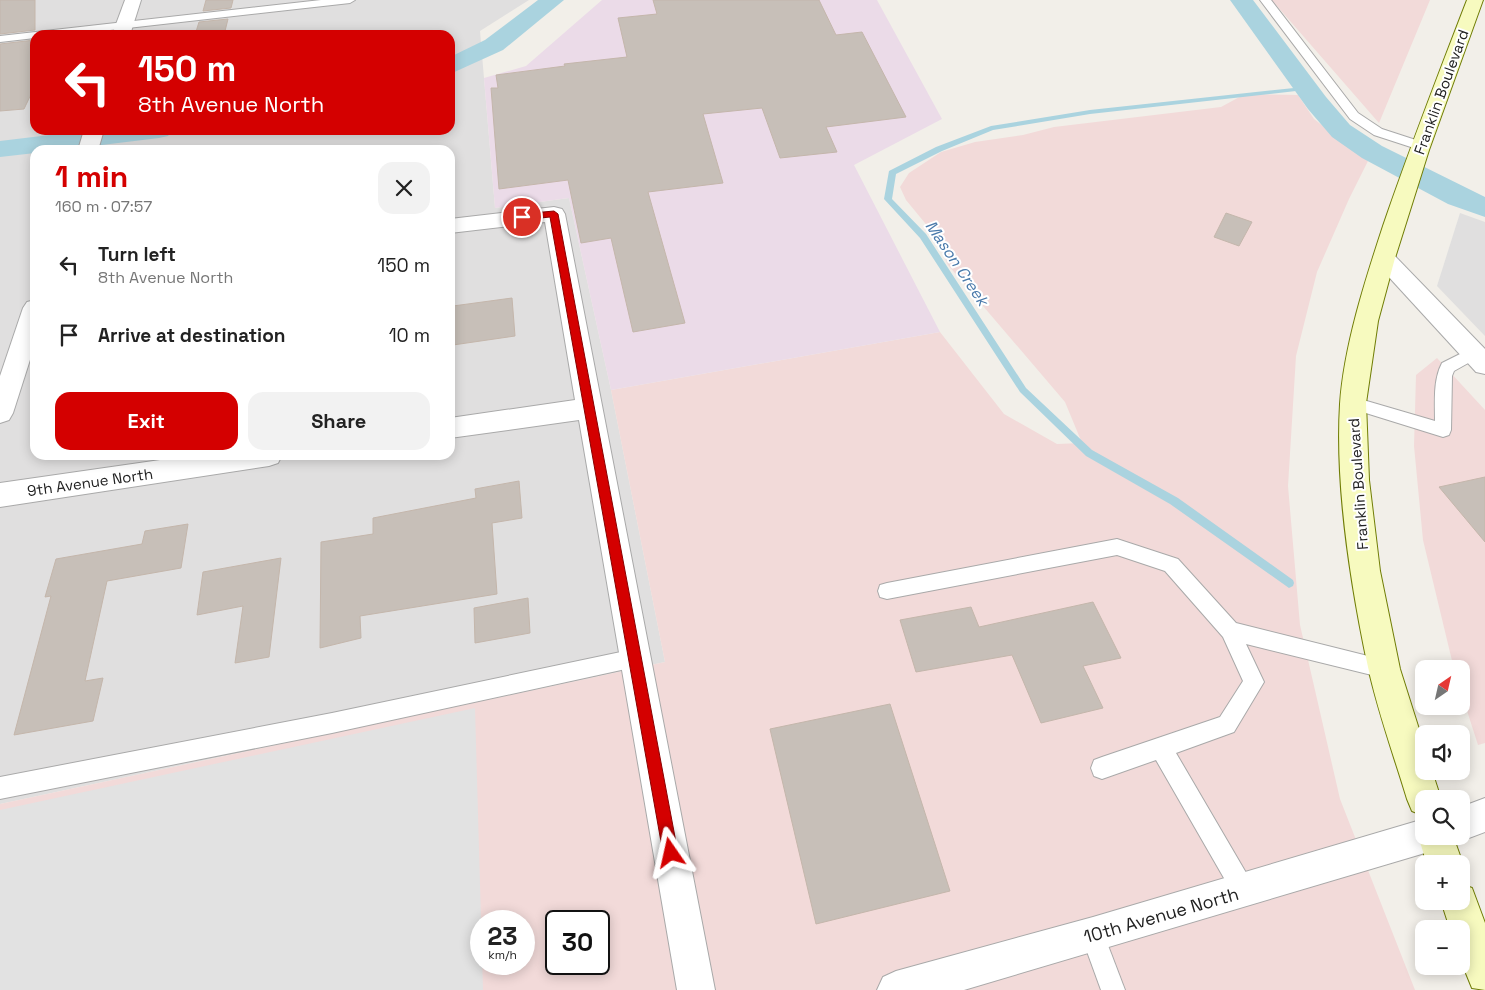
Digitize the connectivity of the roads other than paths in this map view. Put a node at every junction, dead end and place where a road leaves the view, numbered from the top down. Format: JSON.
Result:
{"nodes":[{"id":1,"x":133,"y":0,"type":"edge"},
{"id":2,"x":350,"y":0,"type":"edge"},
{"id":3,"x":1265,"y":0,"type":"edge"},
{"id":4,"x":1475,"y":0,"type":"edge"},
{"id":5,"x":123,"y":30,"type":"edge"},
{"id":6,"x":30,"y":36,"type":"edge"},
{"id":7,"x":0,"y":38,"type":"edge"},
{"id":8,"x":1420,"y":148,"type":"junction"},
{"id":9,"x":455,"y":225,"type":"edge"},
{"id":10,"x":1384,"y":258,"type":"junction"},
{"id":11,"x":30,"y":323,"type":"edge"},
{"id":12,"x":1480,"y":359,"type":"edge"},
{"id":13,"x":1353,"y":404,"type":"junction"},
{"id":14,"x":589,"y":408,"type":"junction"},
{"id":15,"x":0,"y":412,"type":"edge"},
{"id":16,"x":455,"y":427,"type":"edge"},
{"id":17,"x":235,"y":460,"type":"edge"},
{"id":18,"x":0,"y":495,"type":"edge"},
{"id":19,"x":887,"y":591,"type":"dead end"},
{"id":20,"x":1230,"y":630,"type":"junction"},
{"id":21,"x":635,"y":658,"type":"junction"},
{"id":22,"x":1384,"y":669,"type":"junction"},
{"id":23,"x":1161,"y":748,"type":"junction"},
{"id":24,"x":1102,"y":768,"type":"dead end"},
{"id":25,"x":0,"y":788,"type":"edge"},
{"id":26,"x":1421,"y":790,"type":"edge"},
{"id":27,"x":1485,"y":815,"type":"edge"},
{"id":28,"x":1470,"y":821,"type":"edge"},
{"id":29,"x":1415,"y":839,"type":"edge"},
{"id":30,"x":1244,"y":891,"type":"junction"},
{"id":31,"x":1462,"y":910,"type":"edge"},
{"id":32,"x":1093,"y":935,"type":"junction"},
{"id":33,"x":1485,"y":975,"type":"edge"},
{"id":34,"x":696,"y":990,"type":"edge"},
{"id":35,"x":896,"y":990,"type":"edge"},
{"id":36,"x":1113,"y":990,"type":"edge"}],
"edges":[{"from":1,"to":5,"type":"street"},
{"from":2,"to":5,"type":"lane"},
{"from":3,"to":8,"type":"lane"},
{"from":4,"to":8,"type":"main road","name":"Franklin Boulevard"},
{"from":6,"to":7,"type":"lane"},
{"from":8,"to":10,"type":"main road","name":"Franklin Boulevard"},
{"from":9,"to":14,"type":"street"},
{"from":10,"to":12,"type":"street"},
{"from":10,"to":13,"type":"main road","name":"Franklin Boulevard"},
{"from":11,"to":15,"type":"street"},
{"from":12,"to":13,"type":"lane"},
{"from":13,"to":22,"type":"main road","name":"Franklin Boulevard"},
{"from":14,"to":16,"type":"street"},
{"from":14,"to":21,"type":"street"},
{"from":17,"to":18,"type":"street","name":"9th Avenue North"},
{"from":19,"to":20,"type":"lane"},
{"from":20,"to":22,"type":"lane"},
{"from":20,"to":23,"type":"lane"},
{"from":21,"to":25,"type":"lane"},
{"from":21,"to":34,"type":"street"},
{"from":22,"to":26,"type":"main road","name":"Franklin Boulevard"},
{"from":23,"to":24,"type":"lane"},
{"from":23,"to":30,"type":"lane"},
{"from":27,"to":28,"type":"street"},
{"from":29,"to":30,"type":"street","name":"10th Avenue North"},
{"from":30,"to":32,"type":"street","name":"10th Avenue North"},
{"from":31,"to":33,"type":"main road"},
{"from":32,"to":35,"type":"street","name":"10th Avenue North"},
{"from":32,"to":36,"type":"lane"}]}
